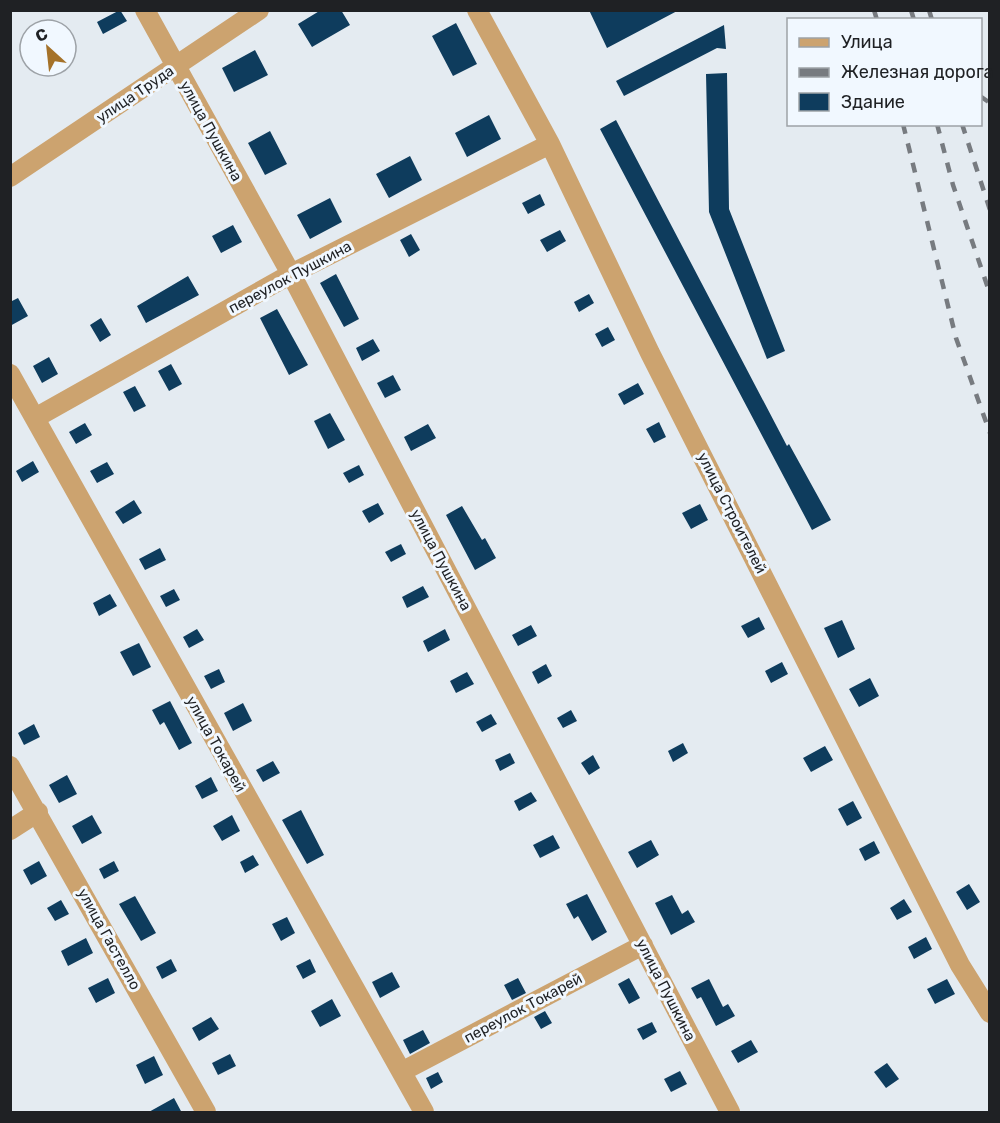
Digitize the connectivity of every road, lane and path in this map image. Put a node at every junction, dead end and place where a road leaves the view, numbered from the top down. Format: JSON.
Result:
{"nodes":[{"id":1,"x":145,"y":10,"type":"edge"},
{"id":2,"x":259,"y":10,"type":"edge"},
{"id":3,"x":477,"y":10,"type":"edge"},
{"id":4,"x":175,"y":67,"type":"junction"},
{"id":5,"x":550,"y":144,"type":"junction"},
{"id":6,"x":10,"y":177,"type":"edge"},
{"id":7,"x":291,"y":274,"type":"junction"},
{"id":8,"x":10,"y":374,"type":"edge"},
{"id":9,"x":35,"y":418,"type":"junction"},
{"id":10,"x":10,"y":766,"type":"edge"},
{"id":11,"x":38,"y":812,"type":"junction"},
{"id":12,"x":10,"y":830,"type":"edge"},
{"id":13,"x":643,"y":945,"type":"junction"},
{"id":14,"x":990,"y":1013,"type":"edge"},
{"id":15,"x":403,"y":1071,"type":"junction"},
{"id":16,"x":206,"y":1113,"type":"edge"},
{"id":17,"x":424,"y":1113,"type":"edge"},
{"id":18,"x":730,"y":1113,"type":"edge"}],
"edges":[{"from":1,"to":4,"type":"street","name":"улица Пушкина"},
{"from":2,"to":4,"type":"street","name":"улица Труда"},
{"from":3,"to":5,"type":"street","name":"улица Строителей"},
{"from":4,"to":6,"type":"street","name":"улица Труда"},
{"from":4,"to":7,"type":"street","name":"улица Пушкина"},
{"from":5,"to":7,"type":"street","name":"переулок Пушкина"},
{"from":5,"to":14,"type":"street","name":"улица Строителей"},
{"from":7,"to":9,"type":"street","name":"переулок Пушкина"},
{"from":7,"to":13,"type":"street","name":"улица Пушкина"},
{"from":8,"to":9,"type":"street","name":"улица Токарей"},
{"from":9,"to":15,"type":"street","name":"улица Токарей"},
{"from":10,"to":11,"type":"street","name":"улица Гастелло"},
{"from":11,"to":12,"type":"street"},
{"from":11,"to":16,"type":"street","name":"улица Гастелло"},
{"from":13,"to":15,"type":"street","name":"переулок Токарей"},
{"from":13,"to":18,"type":"street","name":"улица Пушкина"},
{"from":15,"to":17,"type":"street","name":"улица Токарей"}]}
